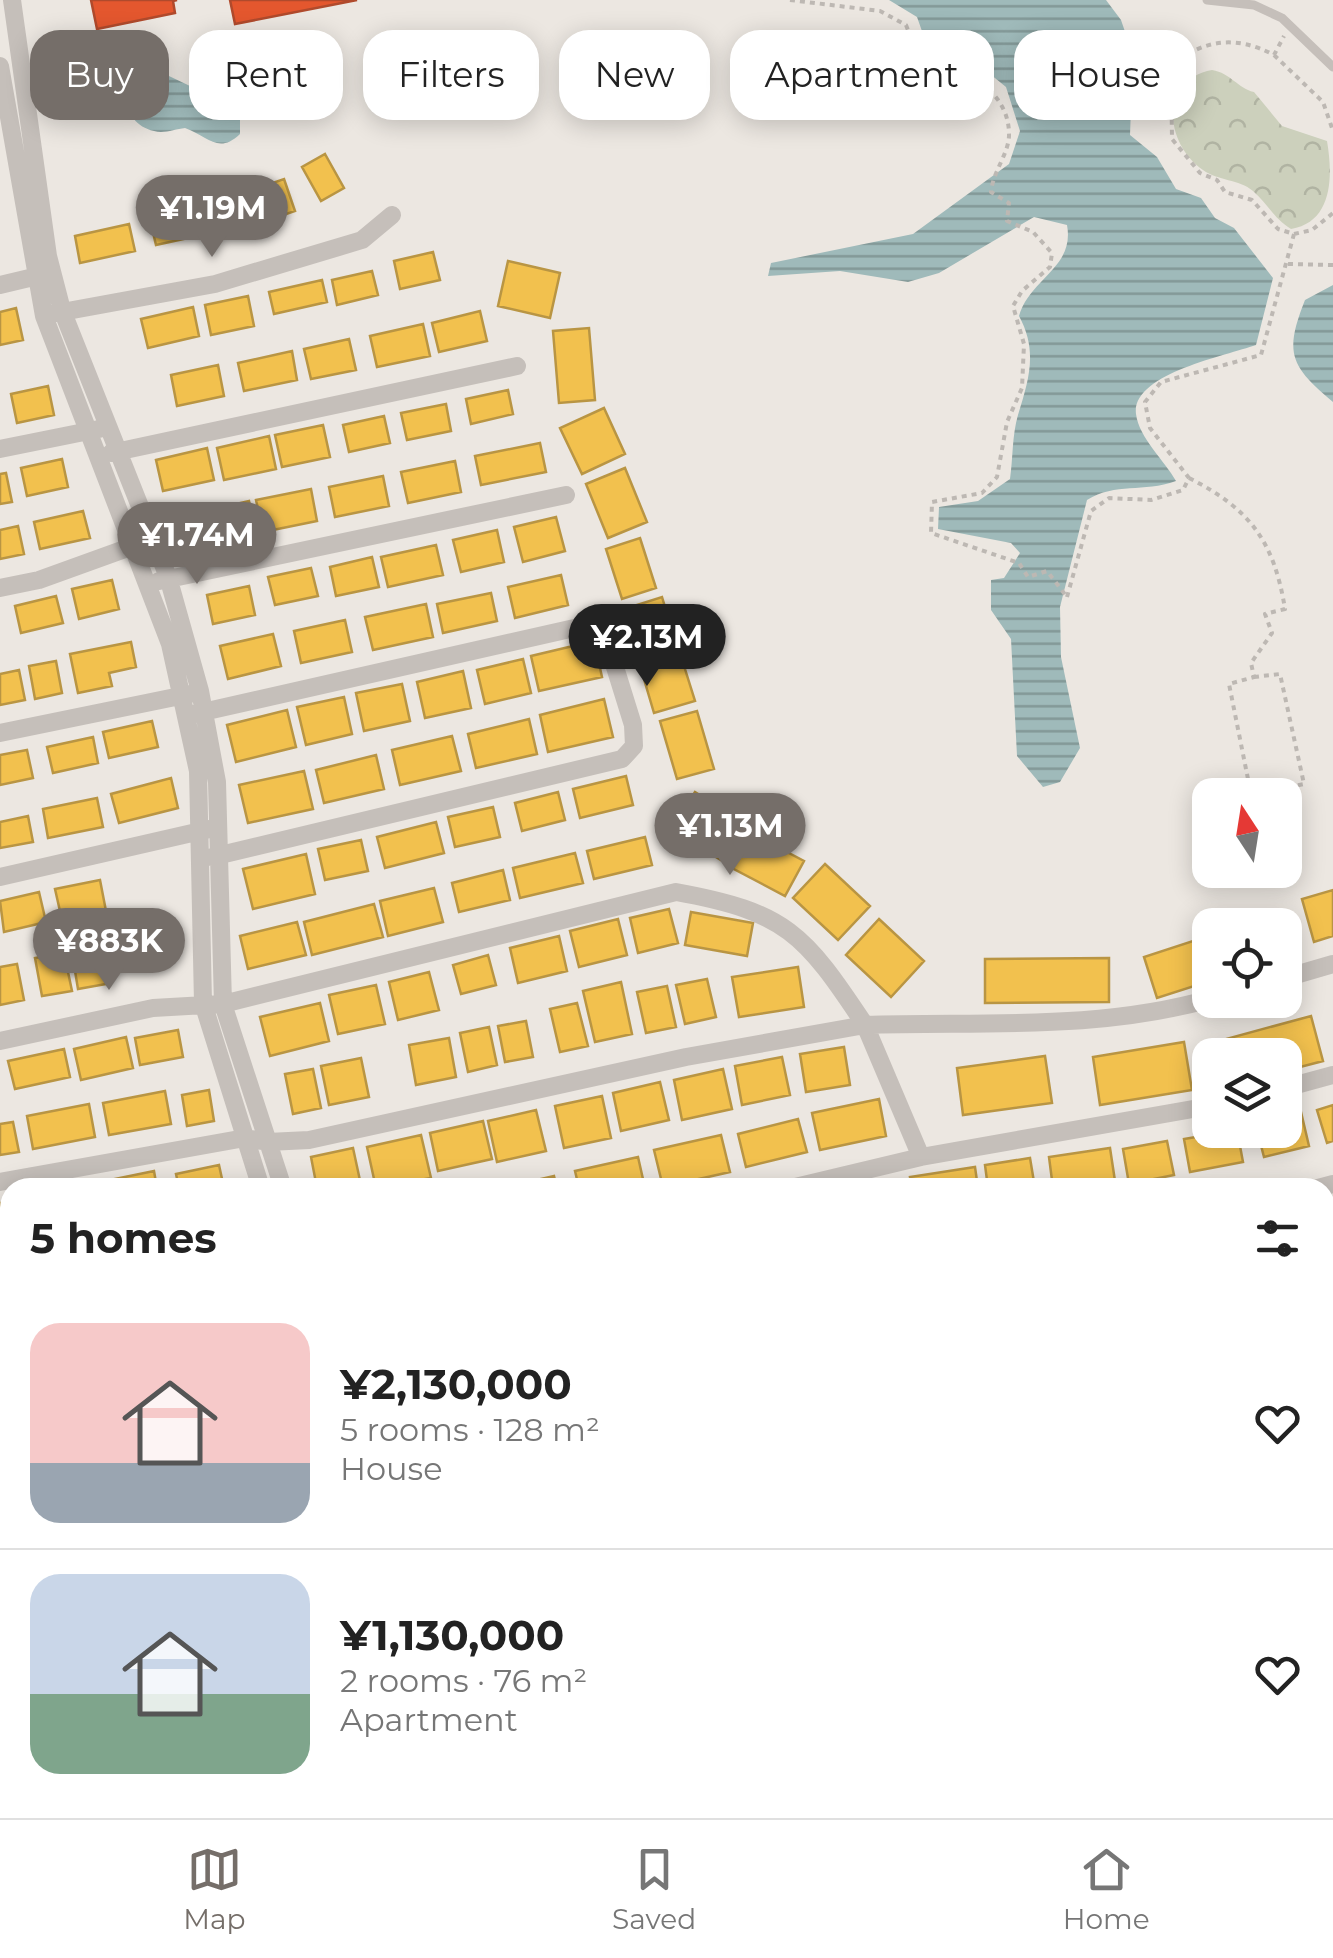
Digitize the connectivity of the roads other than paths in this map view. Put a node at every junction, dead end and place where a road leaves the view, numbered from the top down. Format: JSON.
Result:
{"nodes":[{"id":1,"x":1207,"y":0,"type":"edge"},
{"id":2,"x":8,"y":4,"type":"edge"},
{"id":3,"x":0,"y":66,"type":"edge"},
{"id":4,"x":1333,"y":67,"type":"edge"},
{"id":5,"x":8,"y":84,"type":"edge"},
{"id":6,"x":14,"y":142,"type":"edge"},
{"id":7,"x":392,"y":215,"type":"dead end"},
{"id":8,"x":44,"y":275,"type":"junction"},
{"id":9,"x":0,"y":285,"type":"edge"},
{"id":10,"x":62,"y":310,"type":"junction"},
{"id":11,"x":44,"y":316,"type":"junction"},
{"id":12,"x":517,"y":366,"type":"dead end"},
{"id":13,"x":100,"y":429,"type":"junction"},
{"id":14,"x":0,"y":449,"type":"edge"},
{"id":15,"x":110,"y":453,"type":"junction"},
{"id":16,"x":566,"y":495,"type":"dead end"},
{"id":17,"x":145,"y":542,"type":"junction"},
{"id":18,"x":168,"y":577,"type":"junction"},
{"id":19,"x":150,"y":586,"type":"junction"},
{"id":20,"x":0,"y":588,"type":"edge"},
{"id":21,"x":191,"y":693,"type":"junction"},
{"id":22,"x":195,"y":714,"type":"junction"},
{"id":23,"x":0,"y":734,"type":"edge"},
{"id":24,"x":211,"y":829,"type":"junction"},
{"id":25,"x":211,"y":858,"type":"junction"},
{"id":26,"x":0,"y":877,"type":"edge"},
{"id":27,"x":1333,"y":964,"type":"edge"},
{"id":28,"x":1302,"y":973,"type":"edge"},
{"id":29,"x":213,"y":1003,"type":"junction"},
{"id":30,"x":1192,"y":1004,"type":"edge"},
{"id":31,"x":865,"y":1025,"type":"junction"},
{"id":32,"x":0,"y":1041,"type":"edge"},
{"id":33,"x":1333,"y":1075,"type":"edge"},
{"id":34,"x":1302,"y":1083,"type":"edge"},
{"id":35,"x":1192,"y":1109,"type":"edge"},
{"id":36,"x":245,"y":1138,"type":"junction"},
{"id":37,"x":268,"y":1142,"type":"junction"},
{"id":38,"x":922,"y":1157,"type":"junction"},
{"id":39,"x":22,"y":1178,"type":"edge"},
{"id":40,"x":258,"y":1178,"type":"edge"},
{"id":41,"x":280,"y":1178,"type":"edge"},
{"id":42,"x":833,"y":1178,"type":"edge"}],
"edges":[{"from":1,"to":4,"type":"lane"},
{"from":2,"to":5,"type":"street"},
{"from":3,"to":5,"type":"street"},
{"from":5,"to":6,"type":"street"},
{"from":6,"to":8,"type":"street"},
{"from":7,"to":10,"type":"street"},
{"from":8,"to":9,"type":"street"},
{"from":8,"to":10,"type":"street"},
{"from":8,"to":11,"type":"street"},
{"from":10,"to":11,"type":"street"},
{"from":10,"to":13,"type":"street"},
{"from":11,"to":13,"type":"street"},
{"from":12,"to":15,"type":"street"},
{"from":13,"to":14,"type":"street"},
{"from":13,"to":15,"type":"street"},
{"from":15,"to":17,"type":"street"},
{"from":16,"to":18,"type":"street"},
{"from":17,"to":18,"type":"street"},
{"from":17,"to":19,"type":"street"},
{"from":17,"to":20,"type":"street"},
{"from":18,"to":19,"type":"street"},
{"from":18,"to":21,"type":"street"},
{"from":19,"to":21,"type":"street"},
{"from":21,"to":22,"type":"street"},
{"from":21,"to":23,"type":"street"},
{"from":22,"to":24,"type":"street"},
{"from":22,"to":25,"type":"street"},
{"from":24,"to":25,"type":"street"},
{"from":24,"to":26,"type":"street"},
{"from":25,"to":29,"type":"street"},
{"from":27,"to":28,"type":"street"},
{"from":29,"to":31,"type":"street"},
{"from":29,"to":32,"type":"street"},
{"from":29,"to":36,"type":"street"},
{"from":29,"to":37,"type":"street"},
{"from":30,"to":31,"type":"street"},
{"from":31,"to":37,"type":"street"},
{"from":31,"to":38,"type":"street"},
{"from":33,"to":34,"type":"street"},
{"from":35,"to":38,"type":"street"},
{"from":36,"to":37,"type":"street"},
{"from":36,"to":39,"type":"street"},
{"from":36,"to":40,"type":"street"},
{"from":37,"to":41,"type":"street"},
{"from":38,"to":42,"type":"street"}]}
